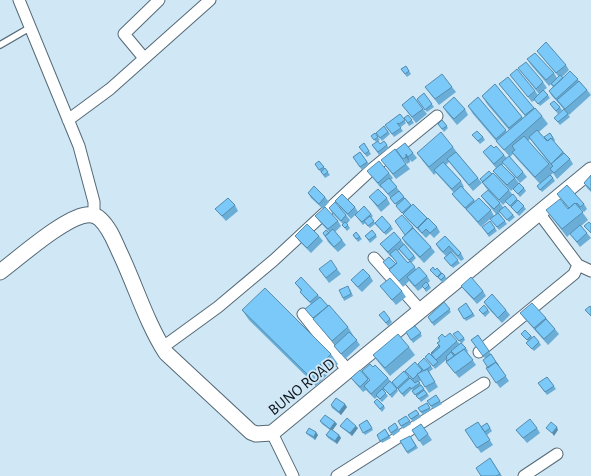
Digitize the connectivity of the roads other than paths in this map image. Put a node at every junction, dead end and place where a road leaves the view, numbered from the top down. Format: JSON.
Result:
{"nodes":[{"id":1,"x":20,"y":0,"type":"edge"},
{"id":2,"x":159,"y":0,"type":"edge"},
{"id":3,"x":210,"y":0,"type":"edge"},
{"id":4,"x":31,"y":26,"type":"junction"},
{"id":5,"x":0,"y":45,"type":"edge"},
{"id":6,"x":144,"y":58,"type":"junction"},
{"id":7,"x":437,"y":116,"type":"dead end"},
{"id":8,"x":68,"y":120,"type":"junction"},
{"id":9,"x":591,"y":170,"type":"edge"},
{"id":10,"x":539,"y":213,"type":"junction"},
{"id":11,"x":94,"y":215,"type":"junction"},
{"id":12,"x":374,"y":258,"type":"dead end"},
{"id":13,"x":578,"y":265,"type":"junction"},
{"id":14,"x":591,"y":271,"type":"edge"},
{"id":15,"x":0,"y":272,"type":"edge"},
{"id":16,"x":421,"y":311,"type":"junction"},
{"id":17,"x":303,"y":314,"type":"dead end"},
{"id":18,"x":162,"y":347,"type":"junction"},
{"id":19,"x":479,"y":352,"type":"edge"},
{"id":20,"x":348,"y":371,"type":"junction"},
{"id":21,"x":484,"y":383,"type":"dead end"},
{"id":22,"x":272,"y":433,"type":"junction"},
{"id":23,"x":557,"y":454,"type":"dead end"},
{"id":24,"x":293,"y":476,"type":"edge"},
{"id":25,"x":337,"y":476,"type":"edge"},
{"id":26,"x":524,"y":476,"type":"edge"}],
"edges":[{"from":1,"to":4,"type":"street"},
{"from":2,"to":6,"type":"street"},
{"from":3,"to":6,"type":"street"},
{"from":4,"to":5,"type":"lane"},
{"from":4,"to":8,"type":"street"},
{"from":6,"to":8,"type":"street"},
{"from":7,"to":18,"type":"street"},
{"from":8,"to":11,"type":"street"},
{"from":9,"to":10,"type":"street","name":"BUNO ROAD"},
{"from":10,"to":13,"type":"street"},
{"from":10,"to":16,"type":"street","name":"BUNO ROAD"},
{"from":11,"to":15,"type":"street"},
{"from":11,"to":18,"type":"street","name":"BUNO ROAD"},
{"from":12,"to":16,"type":"street"},
{"from":13,"to":14,"type":"street"},
{"from":13,"to":19,"type":"street"},
{"from":16,"to":20,"type":"street","name":"BUNO ROAD"},
{"from":17,"to":20,"type":"street"},
{"from":18,"to":22,"type":"street","name":"BUNO ROAD"},
{"from":20,"to":22,"type":"street","name":"BUNO ROAD"},
{"from":21,"to":25,"type":"street"},
{"from":22,"to":24,"type":"street"},
{"from":23,"to":26,"type":"street"}]}
